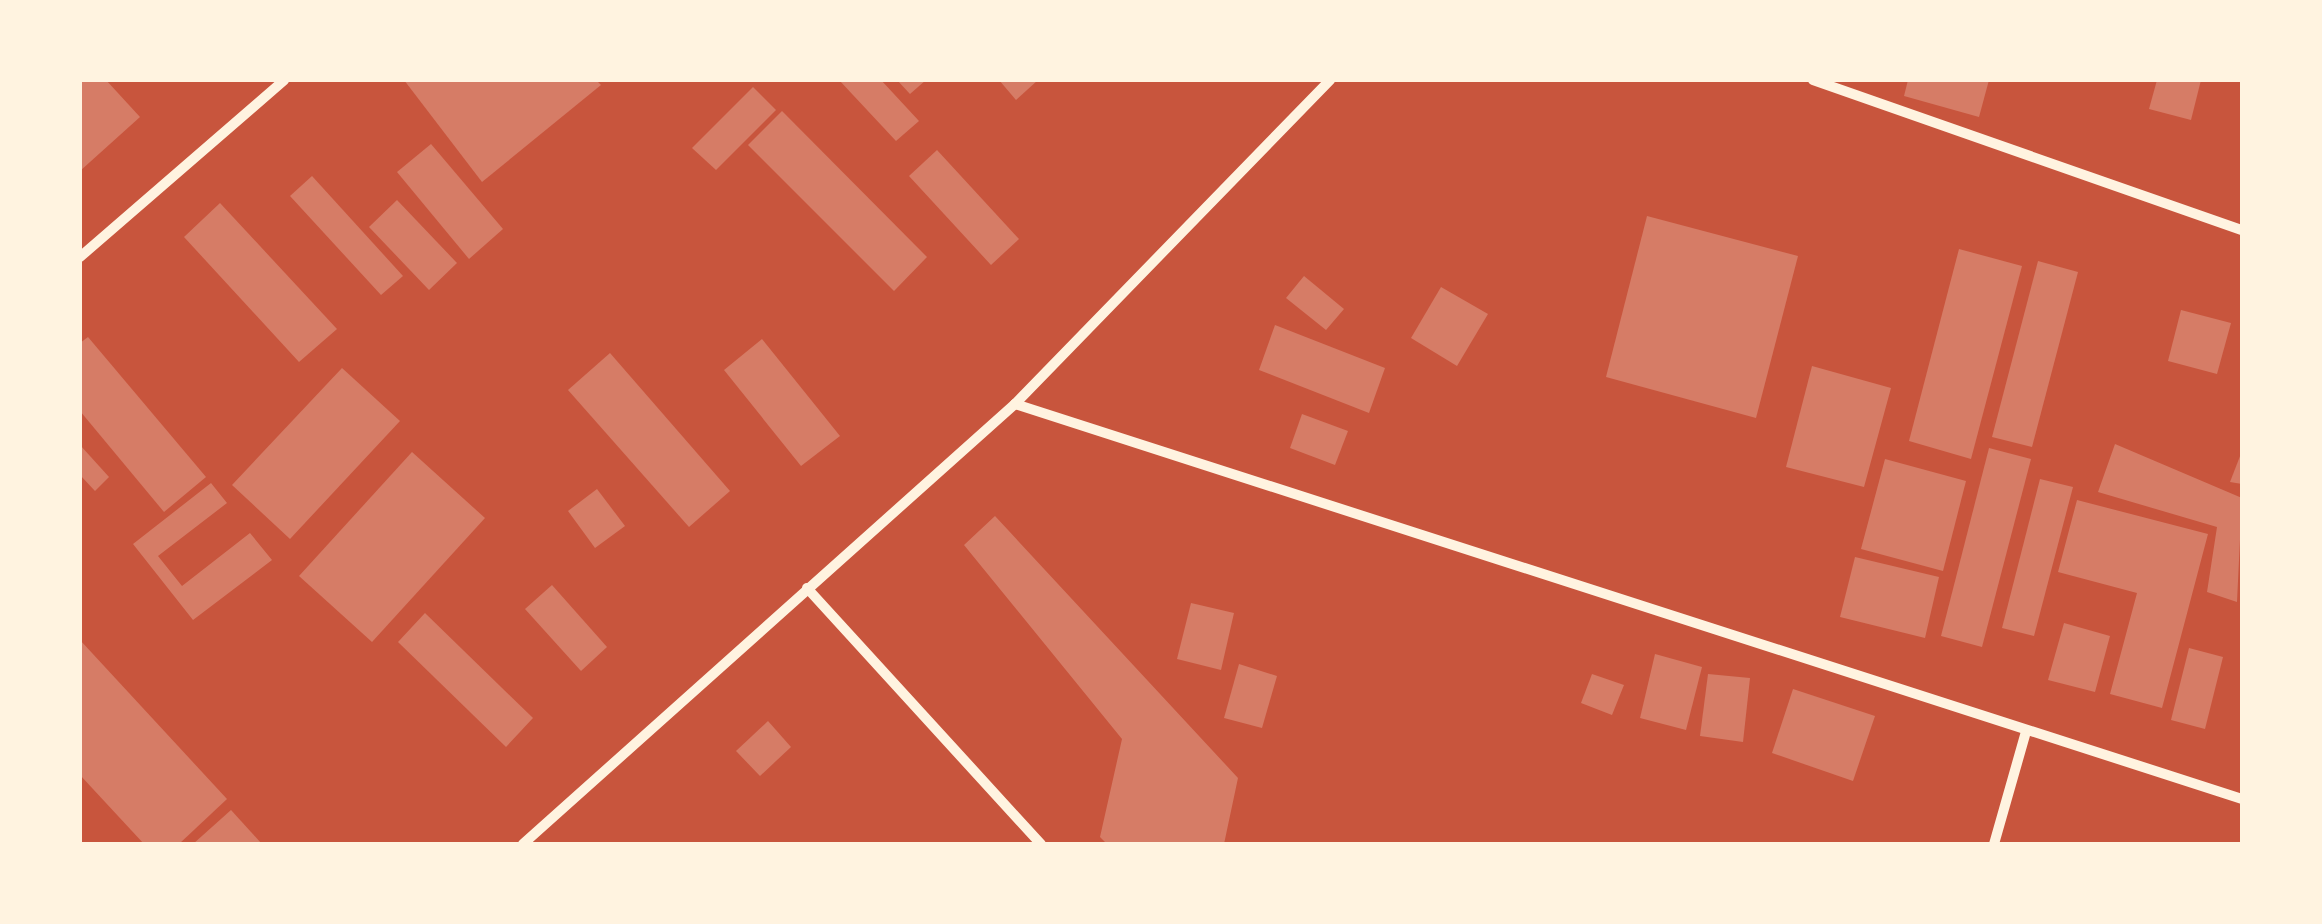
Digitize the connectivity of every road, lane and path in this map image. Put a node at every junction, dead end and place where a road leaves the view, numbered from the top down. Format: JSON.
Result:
{"nodes":[{"id":1,"x":284,"y":80,"type":"edge"},
{"id":2,"x":1330,"y":80,"type":"edge"},
{"id":3,"x":1812,"y":80,"type":"edge"},
{"id":4,"x":2242,"y":230,"type":"edge"},
{"id":5,"x":80,"y":257,"type":"edge"},
{"id":6,"x":1015,"y":404,"type":"junction"},
{"id":7,"x":808,"y":588,"type":"junction"},
{"id":8,"x":2026,"y":732,"type":"junction"},
{"id":9,"x":2242,"y":800,"type":"edge"},
{"id":10,"x":523,"y":844,"type":"edge"},
{"id":11,"x":1041,"y":844,"type":"edge"},
{"id":12,"x":1994,"y":844,"type":"edge"}],
"edges":[{"from":1,"to":5,"type":"street"},
{"from":2,"to":6,"type":"street"},
{"from":3,"to":4,"type":"street"},
{"from":6,"to":7,"type":"street"},
{"from":6,"to":8,"type":"street"},
{"from":7,"to":10,"type":"street"},
{"from":7,"to":11,"type":"street"},
{"from":8,"to":9,"type":"street"},
{"from":8,"to":12,"type":"street"}]}
